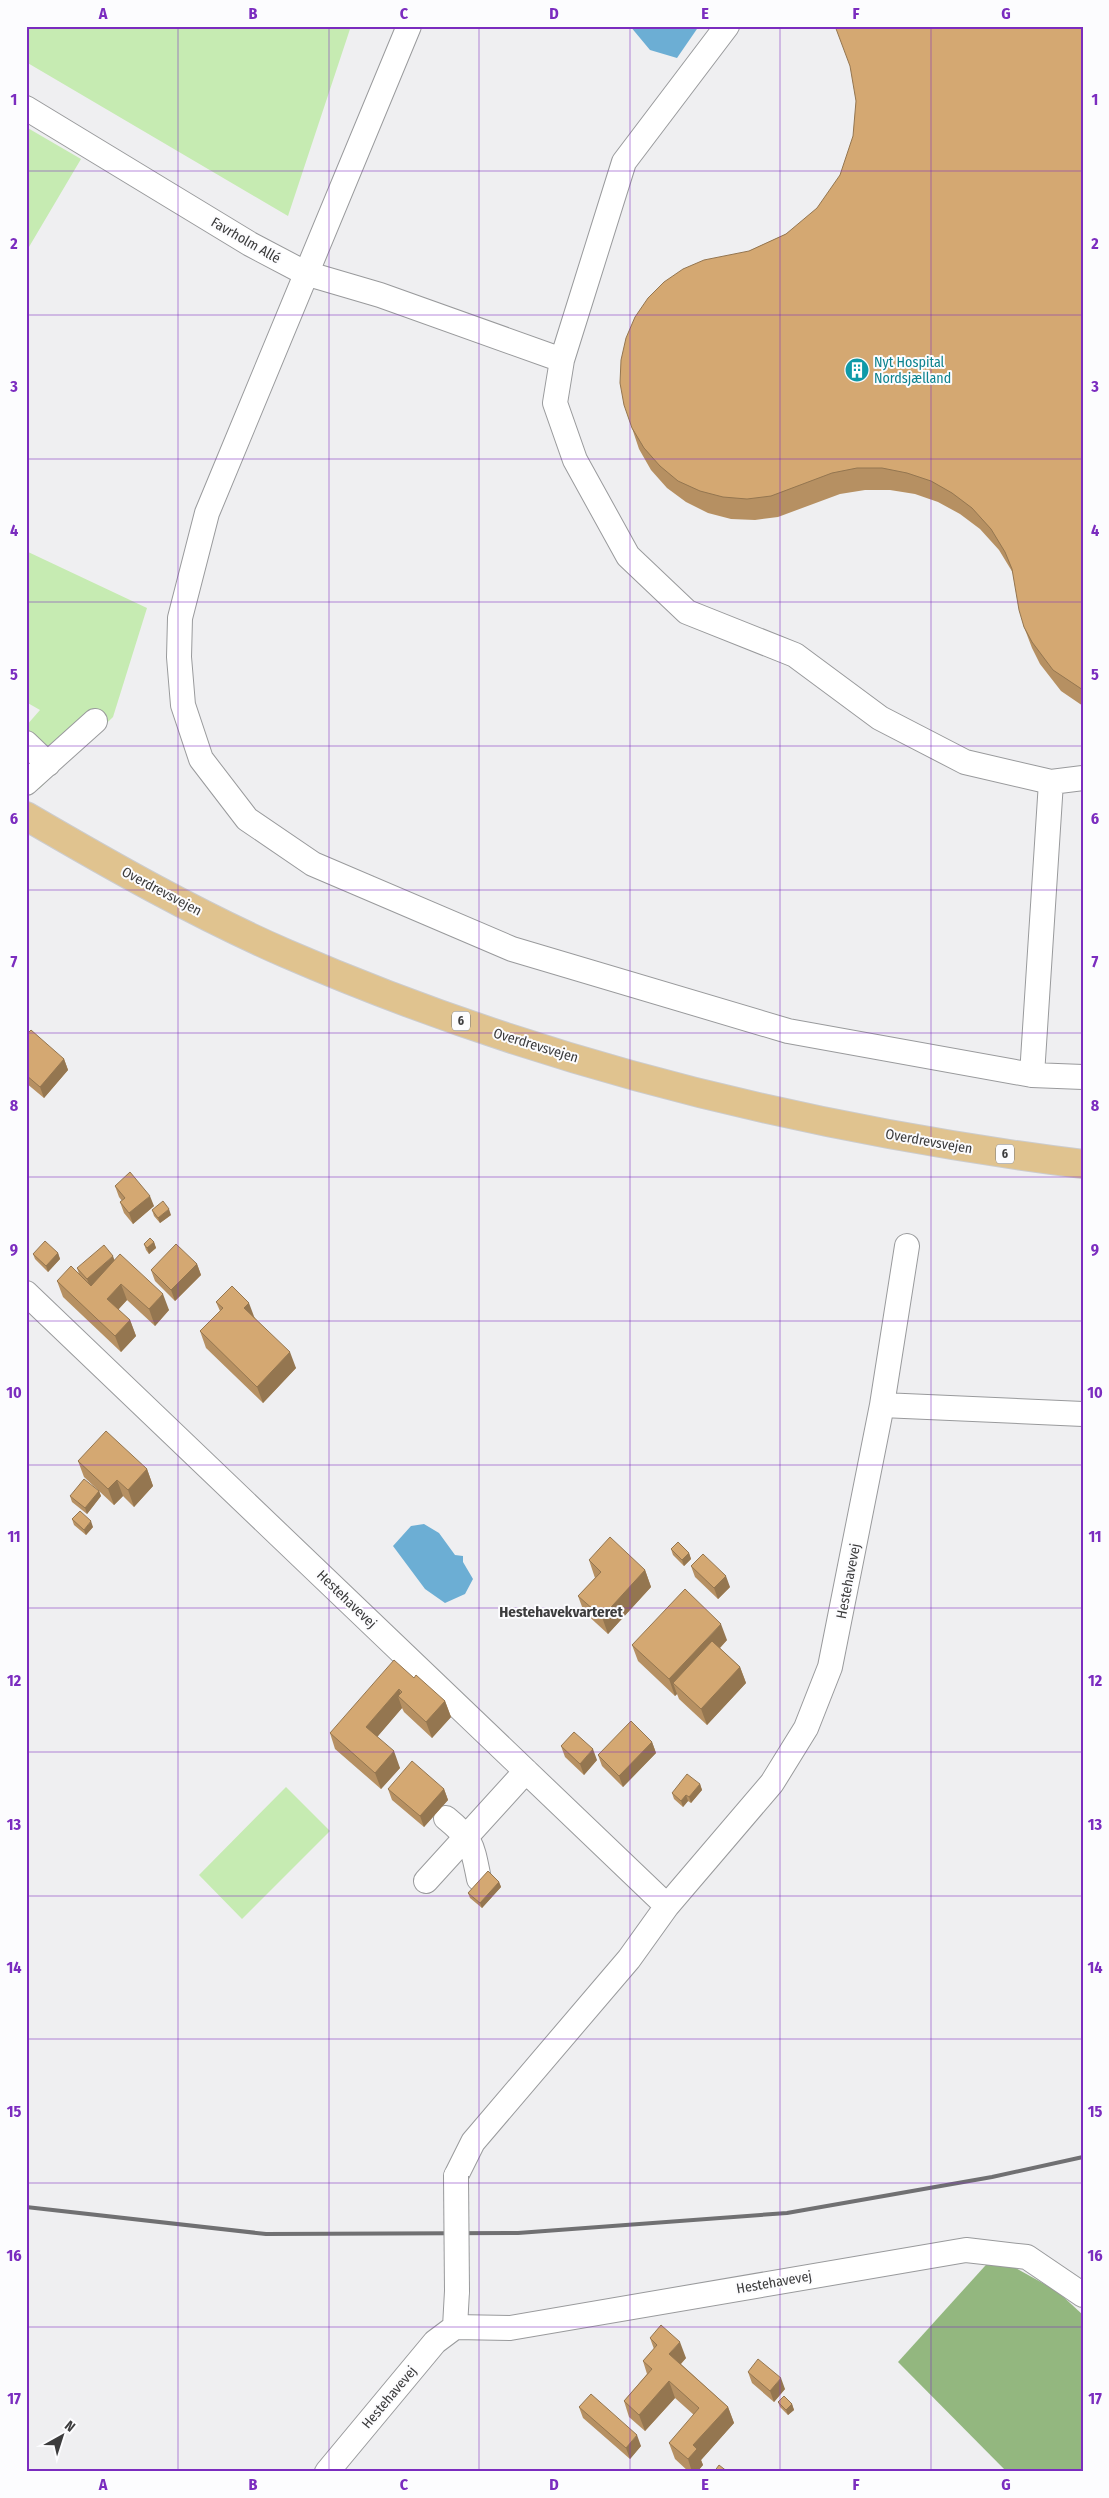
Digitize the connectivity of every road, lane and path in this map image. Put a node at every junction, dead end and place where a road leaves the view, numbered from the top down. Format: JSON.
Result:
{"nodes":[{"id":1,"x":409,"y":26,"type":"edge"},
{"id":2,"x":727,"y":26,"type":"edge"},
{"id":3,"x":26,"y":108,"type":"edge"},
{"id":4,"x":305,"y":273,"type":"junction"},
{"id":5,"x":562,"y":360,"type":"junction"},
{"id":6,"x":96,"y":720,"type":"dead end"},
{"id":7,"x":26,"y":743,"type":"edge"},
{"id":8,"x":48,"y":764,"type":"junction"},
{"id":9,"x":1083,"y":778,"type":"edge"},
{"id":10,"x":1051,"y":782,"type":"junction"},
{"id":11,"x":26,"y":783,"type":"edge"},
{"id":12,"x":26,"y":816,"type":"edge"},
{"id":13,"x":1032,"y":1075,"type":"junction"},
{"id":14,"x":1083,"y":1077,"type":"edge"},
{"id":15,"x":1083,"y":1164,"type":"edge"},
{"id":16,"x":906,"y":1246,"type":"dead end"},
{"id":17,"x":26,"y":1292,"type":"edge"},
{"id":18,"x":882,"y":1405,"type":"junction"},
{"id":19,"x":1083,"y":1414,"type":"edge"},
{"id":20,"x":526,"y":1770,"type":"junction"},
{"id":21,"x":446,"y":1818,"type":"dead end"},
{"id":22,"x":467,"y":1835,"type":"junction"},
{"id":23,"x":479,"y":1879,"type":"edge"},
{"id":24,"x":426,"y":1881,"type":"dead end"},
{"id":25,"x":667,"y":1906,"type":"junction"},
{"id":26,"x":1083,"y":2295,"type":"edge"},
{"id":27,"x":455,"y":2327,"type":"junction"},
{"id":28,"x":327,"y":2472,"type":"edge"}],
"edges":[{"from":1,"to":4,"type":"street"},
{"from":2,"to":5,"type":"street"},
{"from":3,"to":4,"type":"street","name":"Favrholm Allé"},
{"from":4,"to":5,"type":"street","name":"Favrholm Allé"},
{"from":4,"to":13,"type":"street"},
{"from":5,"to":10,"type":"street"},
{"from":6,"to":8,"type":"street"},
{"from":7,"to":8,"type":"street"},
{"from":8,"to":11,"type":"street"},
{"from":9,"to":10,"type":"street"},
{"from":10,"to":13,"type":"street"},
{"from":12,"to":15,"type":"main road","name":"Overdrevsvejen","number":"6"},
{"from":13,"to":14,"type":"street"},
{"from":16,"to":18,"type":"street","name":"Hestehavevej"},
{"from":17,"to":20,"type":"street","name":"Hestehavevej"},
{"from":18,"to":19,"type":"street"},
{"from":18,"to":25,"type":"street","name":"Hestehavevej"},
{"from":20,"to":22,"type":"street"},
{"from":20,"to":25,"type":"street","name":"Hestehavevej"},
{"from":21,"to":22,"type":"street"},
{"from":22,"to":23,"type":"street"},
{"from":22,"to":24,"type":"street"},
{"from":25,"to":27,"type":"street","name":"Hestehavevej","bridge":true},
{"from":26,"to":27,"type":"street","name":"Hestehavevej"},
{"from":27,"to":28,"type":"street","name":"Hestehavevej"}]}
